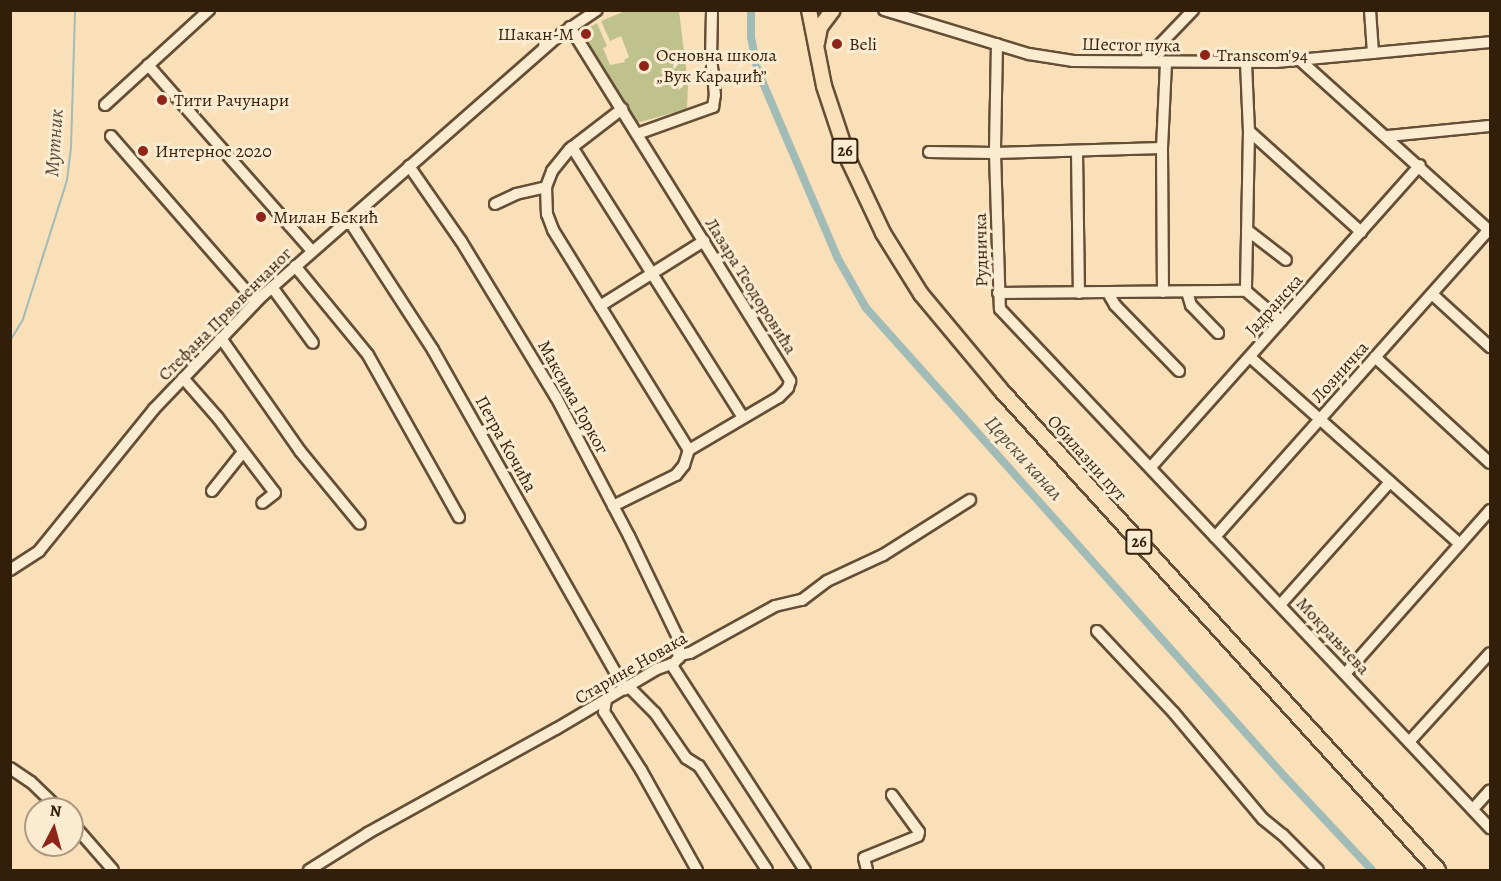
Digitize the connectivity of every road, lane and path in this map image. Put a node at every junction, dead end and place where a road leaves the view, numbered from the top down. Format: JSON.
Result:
{"nodes":[{"id":1,"x":209,"y":10,"type":"edge"},
{"id":2,"x":597,"y":10,"type":"edge"},
{"id":3,"x":712,"y":10,"type":"edge"},
{"id":4,"x":809,"y":10,"type":"edge"},
{"id":5,"x":832,"y":10,"type":"edge"},
{"id":6,"x":884,"y":10,"type":"edge"},
{"id":7,"x":1370,"y":10,"type":"edge"},
{"id":8,"x":1192,"y":11,"type":"edge"},
{"id":9,"x":570,"y":27,"type":"junction"},
{"id":10,"x":1491,"y":42,"type":"edge"},
{"id":11,"x":998,"y":44,"type":"junction"},
{"id":12,"x":816,"y":51,"type":"junction"},
{"id":13,"x":1373,"y":53,"type":"junction"},
{"id":14,"x":1144,"y":61,"type":"junction"},
{"id":15,"x":1301,"y":61,"type":"junction"},
{"id":16,"x":1166,"y":62,"type":"junction"},
{"id":17,"x":1246,"y":63,"type":"junction"},
{"id":18,"x":148,"y":65,"type":"junction"},
{"id":19,"x":105,"y":105,"type":"dead end"},
{"id":20,"x":622,"y":110,"type":"junction"},
{"id":21,"x":1491,"y":126,"type":"edge"},
{"id":22,"x":1249,"y":131,"type":"junction"},
{"id":23,"x":637,"y":134,"type":"junction"},
{"id":24,"x":111,"y":136,"type":"dead end"},
{"id":25,"x":1388,"y":136,"type":"junction"},
{"id":26,"x":572,"y":147,"type":"junction"},
{"id":27,"x":1161,"y":148,"type":"junction"},
{"id":28,"x":929,"y":152,"type":"dead end"},
{"id":29,"x":1077,"y":152,"type":"junction"},
{"id":30,"x":995,"y":153,"type":"junction"},
{"id":31,"x":1420,"y":165,"type":"junction"},
{"id":32,"x":409,"y":166,"type":"junction"},
{"id":33,"x":546,"y":187,"type":"junction"},
{"id":34,"x":495,"y":204,"type":"dead end"},
{"id":35,"x":348,"y":219,"type":"junction"},
{"id":36,"x":1247,"y":230,"type":"junction"},
{"id":37,"x":1490,"y":230,"type":"edge"},
{"id":38,"x":1361,"y":232,"type":"junction"},
{"id":39,"x":704,"y":241,"type":"junction"},
{"id":40,"x":312,"y":251,"type":"junction"},
{"id":41,"x":1286,"y":260,"type":"dead end"},
{"id":42,"x":295,"y":266,"type":"junction"},
{"id":43,"x":653,"y":273,"type":"junction"},
{"id":44,"x":272,"y":287,"type":"junction"},
{"id":45,"x":1187,"y":291,"type":"junction"},
{"id":46,"x":1246,"y":291,"type":"junction"},
{"id":47,"x":1163,"y":292,"type":"junction"},
{"id":48,"x":998,"y":293,"type":"junction"},
{"id":49,"x":1078,"y":293,"type":"junction"},
{"id":50,"x":1108,"y":293,"type":"junction"},
{"id":51,"x":1432,"y":294,"type":"junction"},
{"id":52,"x":256,"y":302,"type":"junction"},
{"id":53,"x":600,"y":306,"type":"junction"},
{"id":54,"x":1281,"y":321,"type":"junction"},
{"id":55,"x":1218,"y":333,"type":"dead end"},
{"id":56,"x":221,"y":338,"type":"junction"},
{"id":57,"x":313,"y":343,"type":"dead end"},
{"id":58,"x":1491,"y":347,"type":"edge"},
{"id":59,"x":1250,"y":357,"type":"junction"},
{"id":60,"x":1376,"y":357,"type":"junction"},
{"id":61,"x":1179,"y":371,"type":"dead end"},
{"id":62,"x":183,"y":378,"type":"junction"},
{"id":63,"x":743,"y":418,"type":"junction"},
{"id":64,"x":1320,"y":419,"type":"junction"},
{"id":65,"x":689,"y":450,"type":"junction"},
{"id":66,"x":243,"y":452,"type":"junction"},
{"id":67,"x":1491,"y":463,"type":"edge"},
{"id":68,"x":1151,"y":467,"type":"junction"},
{"id":69,"x":1390,"y":482,"type":"junction"},
{"id":70,"x":212,"y":491,"type":"dead end"},
{"id":71,"x":970,"y":500,"type":"dead end"},
{"id":72,"x":262,"y":503,"type":"dead end"},
{"id":73,"x":613,"y":506,"type":"junction"},
{"id":74,"x":1491,"y":510,"type":"edge"},
{"id":75,"x":459,"y":517,"type":"dead end"},
{"id":76,"x":360,"y":524,"type":"dead end"},
{"id":77,"x":1215,"y":537,"type":"junction"},
{"id":78,"x":1460,"y":544,"type":"junction"},
{"id":79,"x":10,"y":570,"type":"edge"},
{"id":80,"x":1280,"y":605,"type":"junction"},
{"id":81,"x":1097,"y":632,"type":"dead end"},
{"id":82,"x":1491,"y":653,"type":"edge"},
{"id":83,"x":675,"y":661,"type":"junction"},
{"id":84,"x":1345,"y":674,"type":"junction"},
{"id":85,"x":627,"y":688,"type":"junction"},
{"id":86,"x":606,"y":700,"type":"junction"},
{"id":87,"x":1409,"y":742,"type":"junction"},
{"id":88,"x":10,"y":768,"type":"edge"},
{"id":89,"x":1491,"y":790,"type":"edge"},
{"id":90,"x":892,"y":795,"type":"dead end"},
{"id":91,"x":46,"y":797,"type":"edge"},
{"id":92,"x":1473,"y":809,"type":"junction"},
{"id":93,"x":1491,"y":828,"type":"edge"},
{"id":94,"x":84,"y":837,"type":"edge"},
{"id":95,"x":112,"y":870,"type":"edge"},
{"id":96,"x":309,"y":870,"type":"edge"},
{"id":97,"x":697,"y":870,"type":"edge"},
{"id":98,"x":767,"y":870,"type":"edge"},
{"id":99,"x":805,"y":870,"type":"edge"},
{"id":100,"x":867,"y":870,"type":"edge"},
{"id":101,"x":1317,"y":870,"type":"edge"},
{"id":102,"x":1438,"y":870,"type":"edge"}],
"edges":[{"from":1,"to":18,"type":"street"},
{"from":2,"to":9,"type":"street","name":"Стефана Првовенчаног"},
{"from":3,"to":23,"type":"street"},
{"from":4,"to":12,"type":"main road","name":"Обилазни пут","number":"26"},
{"from":5,"to":12,"type":"main road"},
{"from":6,"to":11,"type":"street","name":"Шестог пука"},
{"from":7,"to":13,"type":"street"},
{"from":8,"to":14,"type":"street"},
{"from":9,"to":20,"type":"street","name":"Лазара Теодоровића"},
{"from":9,"to":32,"type":"street","name":"Стефана Првовенчаног"},
{"from":10,"to":13,"type":"street","name":"Шестог пука"},
{"from":11,"to":14,"type":"street","name":"Шестог пука"},
{"from":11,"to":30,"type":"street","name":"Рудничка"},
{"from":12,"to":102,"type":"main road","name":"Обилазни пут","number":"26"},
{"from":13,"to":15,"type":"street","name":"Шестог пука"},
{"from":14,"to":16,"type":"street","name":"Шестог пука"},
{"from":15,"to":17,"type":"street","name":"Шестог пука"},
{"from":15,"to":25,"type":"street"},
{"from":16,"to":17,"type":"street","name":"Шестог пука"},
{"from":16,"to":27,"type":"street"},
{"from":17,"to":22,"type":"street"},
{"from":18,"to":19,"type":"street"},
{"from":18,"to":40,"type":"street"},
{"from":20,"to":23,"type":"street","name":"Лазара Теодоровића"},
{"from":20,"to":26,"type":"street"},
{"from":21,"to":25,"type":"street"},
{"from":22,"to":36,"type":"street"},
{"from":22,"to":38,"type":"street"},
{"from":23,"to":39,"type":"street","name":"Лазара Теодоровића"},
{"from":24,"to":52,"type":"street"},
{"from":25,"to":31,"type":"street"},
{"from":26,"to":33,"type":"street"},
{"from":26,"to":43,"type":"street"},
{"from":27,"to":29,"type":"street"},
{"from":27,"to":47,"type":"street"},
{"from":28,"to":30,"type":"street"},
{"from":29,"to":30,"type":"street"},
{"from":29,"to":49,"type":"street"},
{"from":30,"to":48,"type":"street","name":"Рудничка"},
{"from":31,"to":37,"type":"street"},
{"from":31,"to":38,"type":"street","name":"Јадранска"},
{"from":32,"to":35,"type":"street","name":"Стефана Првовенчаног"},
{"from":32,"to":73,"type":"street","name":"Максима Горког"},
{"from":33,"to":34,"type":"street"},
{"from":33,"to":53,"type":"street"},
{"from":35,"to":40,"type":"street","name":"Стефана Првовенчаног"},
{"from":35,"to":85,"type":"street","name":"Петра Кочића"},
{"from":36,"to":41,"type":"street"},
{"from":36,"to":46,"type":"street"},
{"from":37,"to":51,"type":"street","name":"Лозничка"},
{"from":38,"to":54,"type":"street","name":"Јадранска"},
{"from":39,"to":43,"type":"street"},
{"from":39,"to":63,"type":"street","name":"Лазара Теодоровића"},
{"from":40,"to":42,"type":"street","name":"Стефана Првовенчаног"},
{"from":42,"to":44,"type":"street","name":"Стефана Првовенчаног"},
{"from":42,"to":75,"type":"street"},
{"from":43,"to":53,"type":"street"},
{"from":43,"to":63,"type":"street"},
{"from":44,"to":52,"type":"street","name":"Стефана Првовенчаног"},
{"from":44,"to":57,"type":"street"},
{"from":45,"to":46,"type":"street"},
{"from":45,"to":47,"type":"street"},
{"from":45,"to":55,"type":"street"},
{"from":46,"to":54,"type":"street"},
{"from":47,"to":50,"type":"street"},
{"from":48,"to":49,"type":"street"},
{"from":48,"to":68,"type":"street","name":"Рудничка"},
{"from":49,"to":50,"type":"street"},
{"from":50,"to":61,"type":"street"},
{"from":51,"to":58,"type":"street"},
{"from":51,"to":60,"type":"street","name":"Лозничка"},
{"from":52,"to":56,"type":"street","name":"Стефана Првовенчаног"},
{"from":53,"to":65,"type":"street"},
{"from":54,"to":59,"type":"street","name":"Јадранска"},
{"from":56,"to":62,"type":"street","name":"Стефана Првовенчаног"},
{"from":56,"to":76,"type":"street"},
{"from":59,"to":64,"type":"street"},
{"from":59,"to":68,"type":"street","name":"Јадранска"},
{"from":60,"to":64,"type":"street","name":"Лозничка"},
{"from":60,"to":67,"type":"street"},
{"from":62,"to":66,"type":"street"},
{"from":62,"to":79,"type":"street","name":"Стефана Првовенчаног"},
{"from":63,"to":65,"type":"street","name":"Лазара Теодоровића"},
{"from":64,"to":69,"type":"street"},
{"from":64,"to":77,"type":"street","name":"Лозничка"},
{"from":65,"to":73,"type":"street"},
{"from":66,"to":70,"type":"street"},
{"from":66,"to":72,"type":"street"},
{"from":68,"to":77,"type":"street","name":"Мокрањчева"},
{"from":69,"to":78,"type":"street"},
{"from":69,"to":80,"type":"street"},
{"from":71,"to":83,"type":"street","name":"Старине Новака"},
{"from":73,"to":83,"type":"street","name":"Максима Горког"},
{"from":74,"to":78,"type":"street"},
{"from":77,"to":80,"type":"street","name":"Мокрањчева"},
{"from":78,"to":84,"type":"street"},
{"from":80,"to":84,"type":"street","name":"Мокрањчева"},
{"from":81,"to":101,"type":"street"},
{"from":82,"to":87,"type":"street"},
{"from":83,"to":85,"type":"street","name":"Старине Новака"},
{"from":83,"to":99,"type":"street"},
{"from":84,"to":87,"type":"street","name":"Мокрањчева"},
{"from":85,"to":86,"type":"street","name":"Старине Новака"},
{"from":85,"to":98,"type":"street","name":"Петра Кочића"},
{"from":86,"to":96,"type":"street","name":"Старине Новака"},
{"from":86,"to":97,"type":"street"},
{"from":87,"to":92,"type":"street","name":"Мокрањчева"},
{"from":88,"to":91,"type":"street"},
{"from":89,"to":92,"type":"street"},
{"from":90,"to":100,"type":"street"},
{"from":92,"to":93,"type":"street","name":"Мокрањчева"},
{"from":94,"to":95,"type":"street"}]}
